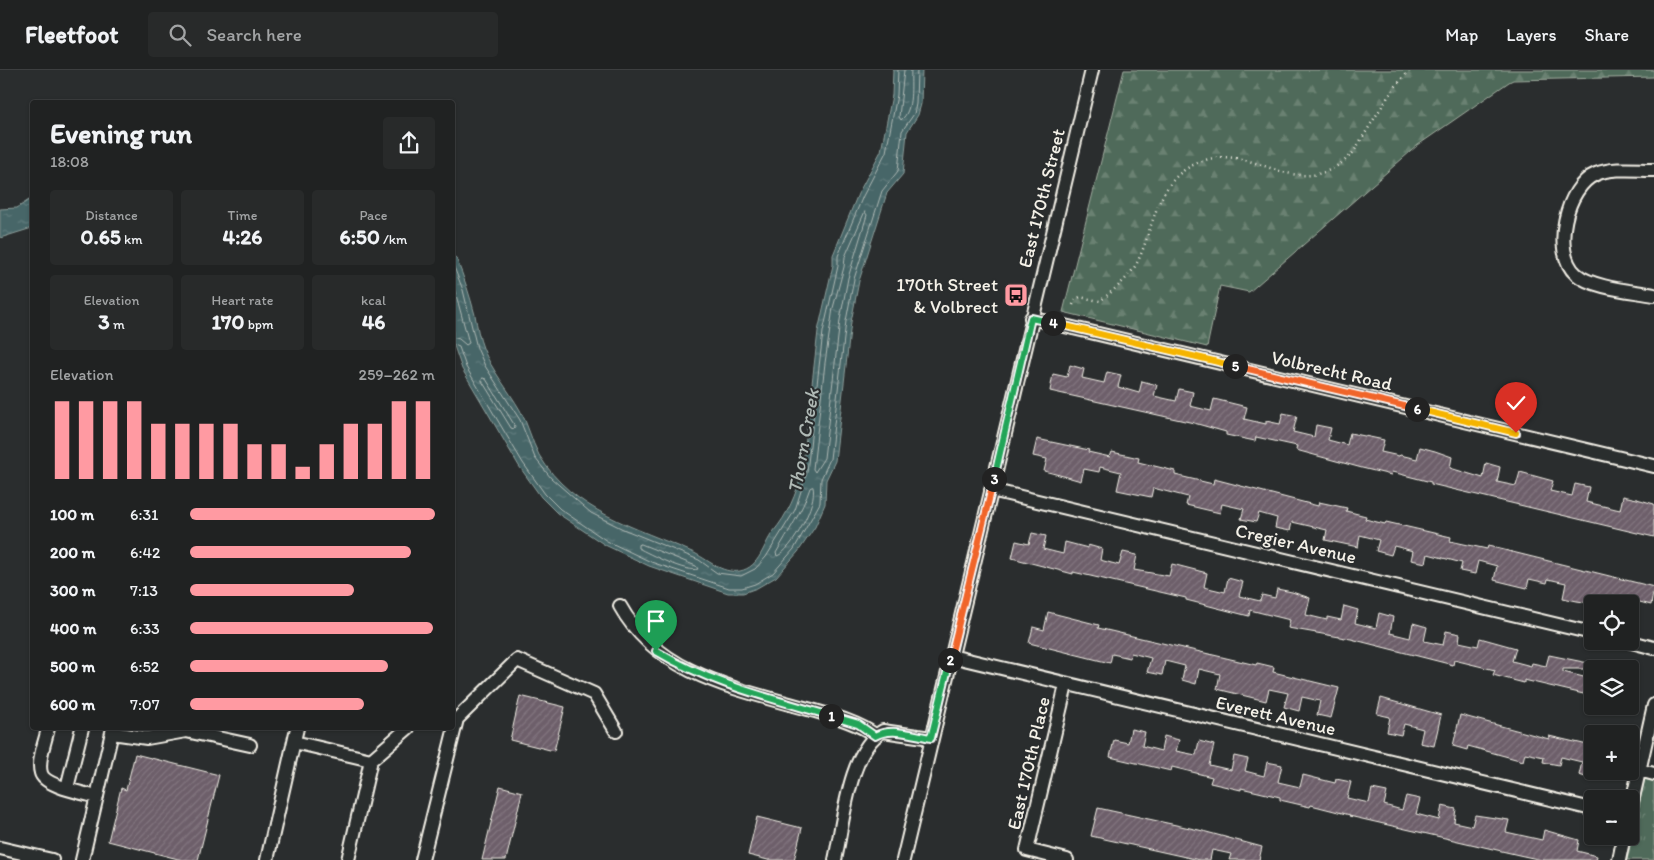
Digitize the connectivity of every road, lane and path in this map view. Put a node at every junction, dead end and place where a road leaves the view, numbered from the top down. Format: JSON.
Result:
{"nodes":[{"id":1,"x":1092,"y":70,"type":"edge"},
{"id":2,"x":1410,"y":70,"type":"edge"},
{"id":3,"x":1654,"y":170,"type":"edge"},
{"id":4,"x":1654,"y":295,"type":"edge"},
{"id":5,"x":1073,"y":305,"type":"dead end"},
{"id":6,"x":1031,"y":318,"type":"junction"},
{"id":7,"x":1654,"y":466,"type":"edge"},
{"id":8,"x":991,"y":490,"type":"junction"},
{"id":9,"x":620,"y":606,"type":"dead end"},
{"id":10,"x":1584,"y":631,"type":"edge"},
{"id":11,"x":1639,"y":644,"type":"edge"},
{"id":12,"x":1654,"y":648,"type":"edge"},
{"id":13,"x":951,"y":656,"type":"junction"},
{"id":14,"x":1066,"y":685,"type":"junction"},
{"id":15,"x":1654,"y":705,"type":"edge"},
{"id":16,"x":455,"y":727,"type":"edge"},
{"id":17,"x":1651,"y":729,"type":"edge"},
{"id":18,"x":48,"y":730,"type":"edge"},
{"id":19,"x":82,"y":730,"type":"edge"},
{"id":20,"x":112,"y":730,"type":"edge"},
{"id":21,"x":297,"y":730,"type":"edge"},
{"id":22,"x":406,"y":730,"type":"edge"},
{"id":23,"x":454,"y":730,"type":"edge"},
{"id":24,"x":616,"y":731,"type":"dead end"},
{"id":25,"x":875,"y":736,"type":"junction"},
{"id":26,"x":931,"y":738,"type":"junction"},
{"id":27,"x":294,"y":742,"type":"junction"},
{"id":28,"x":250,"y":744,"type":"dead end"},
{"id":29,"x":370,"y":760,"type":"junction"},
{"id":30,"x":1639,"y":770,"type":"joint"},
{"id":31,"x":1654,"y":774,"type":"edge"},
{"id":32,"x":67,"y":788,"type":"junction"},
{"id":33,"x":97,"y":797,"type":"junction"},
{"id":34,"x":1584,"y":808,"type":"edge"},
{"id":35,"x":1622,"y":845,"type":"edge"},
{"id":36,"x":0,"y":848,"type":"edge"},
{"id":37,"x":52,"y":860,"type":"edge"},
{"id":38,"x":82,"y":860,"type":"edge"},
{"id":39,"x":268,"y":860,"type":"edge"},
{"id":40,"x":348,"y":860,"type":"edge"},
{"id":41,"x":422,"y":860,"type":"edge"},
{"id":42,"x":835,"y":860,"type":"edge"},
{"id":43,"x":903,"y":860,"type":"edge"},
{"id":44,"x":1067,"y":860,"type":"edge"},
{"id":45,"x":1619,"y":860,"type":"edge"}],
"edges":[{"from":1,"to":6,"type":"street","name":"East 170th Street"},
{"from":2,"to":5,"type":"path"},
{"from":3,"to":4,"type":"street"},
{"from":6,"to":7,"type":"street","name":"Volbrecht Road"},
{"from":6,"to":8,"type":"street","name":"East 170th Street"},
{"from":8,"to":10,"type":"street","name":"Cregier Avenue"},
{"from":8,"to":13,"type":"street","name":"East 170th Street"},
{"from":9,"to":25,"type":"street"},
{"from":11,"to":12,"type":"street"},
{"from":13,"to":14,"type":"street","name":"Everett Avenue"},
{"from":13,"to":26,"type":"street","name":"East 170th Street"},
{"from":14,"to":34,"type":"street","name":"Everett Avenue"},
{"from":14,"to":44,"type":"street","name":"East 170th Place"},
{"from":15,"to":17,"type":"street"},
{"from":16,"to":24,"type":"street"},
{"from":17,"to":30,"type":"street"},
{"from":18,"to":32,"type":"street"},
{"from":19,"to":32,"type":"street"},
{"from":20,"to":28,"type":"street"},
{"from":20,"to":33,"type":"street"},
{"from":21,"to":27,"type":"street"},
{"from":22,"to":29,"type":"street"},
{"from":23,"to":41,"type":"street"},
{"from":25,"to":26,"type":"street"},
{"from":25,"to":42,"type":"street"},
{"from":26,"to":43,"type":"street","name":"East 170th Street"},
{"from":27,"to":29,"type":"street"},
{"from":27,"to":39,"type":"street"},
{"from":29,"to":40,"type":"street"},
{"from":30,"to":31,"type":"street"},
{"from":32,"to":33,"type":"street"},
{"from":33,"to":38,"type":"street"},
{"from":35,"to":45,"type":"street"},
{"from":36,"to":37,"type":"street"}]}
